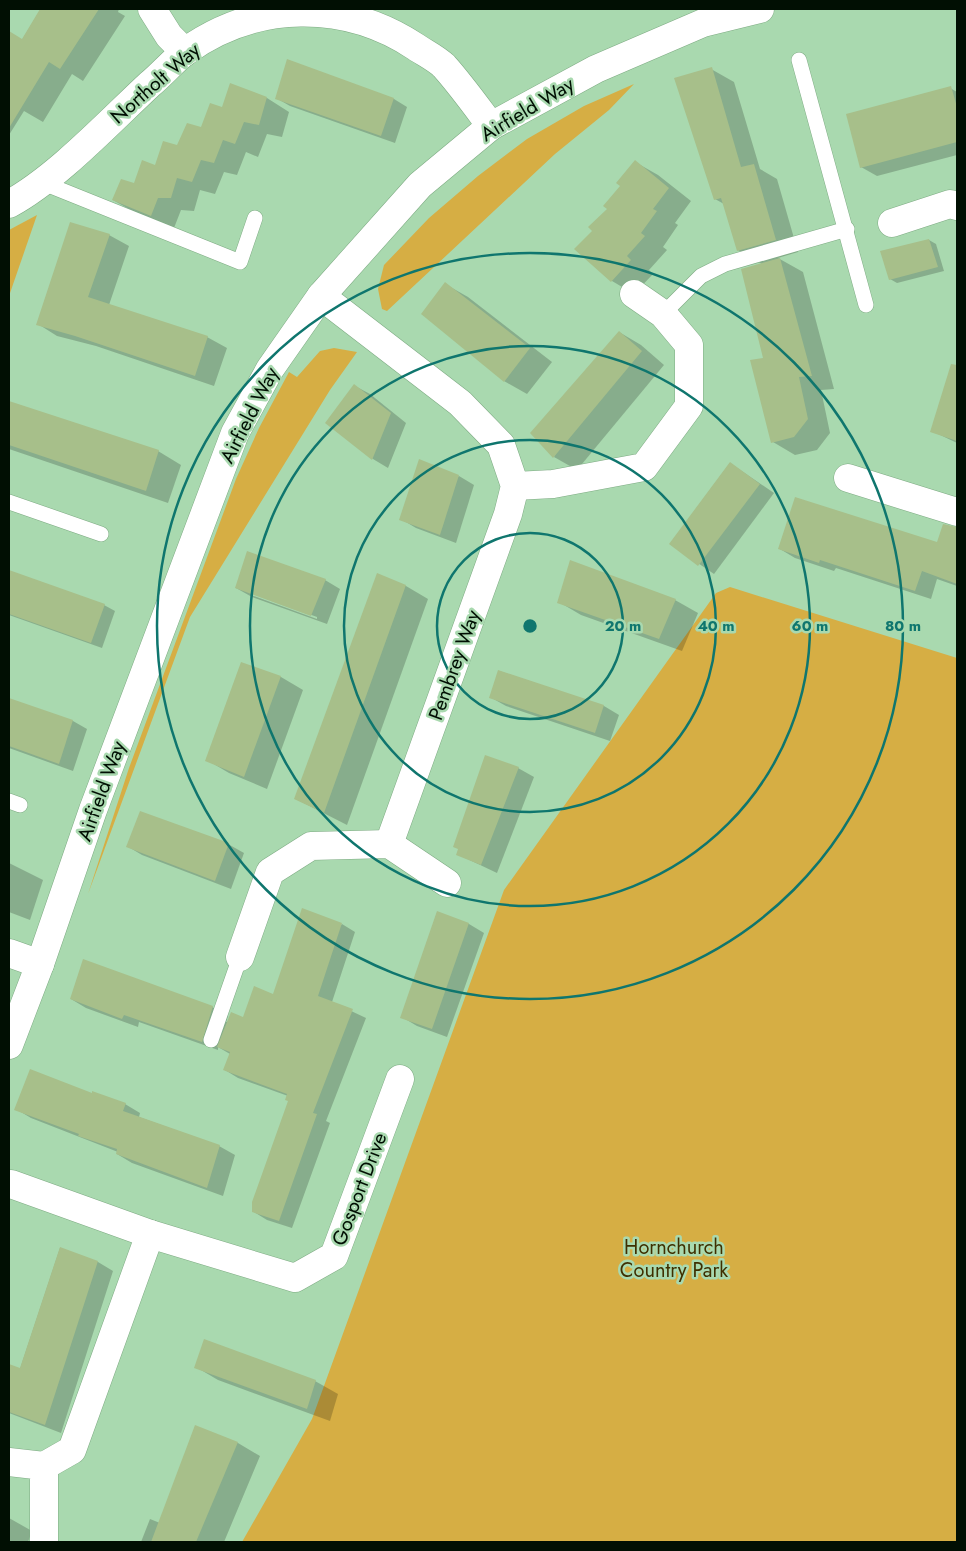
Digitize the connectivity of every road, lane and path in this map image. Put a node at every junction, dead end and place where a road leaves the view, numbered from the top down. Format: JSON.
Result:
{"nodes":[{"id":1,"x":152,"y":9,"type":"edge"},
{"id":2,"x":760,"y":9,"type":"edge"},
{"id":3,"x":313,"y":10,"type":"edge"},
{"id":4,"x":185,"y":52,"type":"junction"},
{"id":5,"x":799,"y":60,"type":"dead end"},
{"id":6,"x":491,"y":126,"type":"junction"},
{"id":7,"x":41,"y":182,"type":"junction"},
{"id":8,"x":9,"y":204,"type":"edge"},
{"id":9,"x":957,"y":206,"type":"edge"},
{"id":10,"x":255,"y":218,"type":"dead end"},
{"id":11,"x":892,"y":223,"type":"dead end"},
{"id":12,"x":847,"y":230,"type":"junction"},
{"id":13,"x":634,"y":294,"type":"dead end"},
{"id":14,"x":321,"y":296,"type":"junction"},
{"id":15,"x":866,"y":305,"type":"dead end"},
{"id":16,"x":664,"y":314,"type":"junction"},
{"id":17,"x":848,"y":478,"type":"dead end"},
{"id":18,"x":515,"y":486,"type":"junction"},
{"id":19,"x":9,"y":502,"type":"edge"},
{"id":20,"x":957,"y":512,"type":"edge"},
{"id":21,"x":101,"y":534,"type":"dead end"},
{"id":22,"x":389,"y":844,"type":"junction"},
{"id":23,"x":447,"y":883,"type":"dead end"},
{"id":24,"x":9,"y":953,"type":"edge"},
{"id":25,"x":240,"y":957,"type":"joint"},
{"id":26,"x":40,"y":964,"type":"junction"},
{"id":27,"x":210,"y":1040,"type":"dead end"},
{"id":28,"x":9,"y":1045,"type":"edge"},
{"id":29,"x":400,"y":1079,"type":"dead end"},
{"id":30,"x":11,"y":1184,"type":"dead end"},
{"id":31,"x":150,"y":1234,"type":"junction"},
{"id":32,"x":9,"y":1462,"type":"edge"},
{"id":33,"x":44,"y":1466,"type":"junction"},
{"id":34,"x":44,"y":1542,"type":"edge"}],
"edges":[{"from":1,"to":4,"type":"street"},
{"from":2,"to":6,"type":"street","name":"Airfield Way"},
{"from":3,"to":4,"type":"street","name":"Northolt Way"},
{"from":3,"to":6,"type":"street","name":"Northolt Way"},
{"from":4,"to":7,"type":"street","name":"Northolt Way"},
{"from":5,"to":12,"type":"lane"},
{"from":6,"to":14,"type":"street","name":"Airfield Way"},
{"from":7,"to":8,"type":"street","name":"Northolt Way"},
{"from":7,"to":10,"type":"lane"},
{"from":9,"to":11,"type":"street"},
{"from":12,"to":15,"type":"lane"},
{"from":12,"to":16,"type":"lane"},
{"from":13,"to":16,"type":"street"},
{"from":14,"to":18,"type":"street"},
{"from":14,"to":26,"type":"street","name":"Airfield Way"},
{"from":16,"to":18,"type":"street"},
{"from":17,"to":20,"type":"street"},
{"from":18,"to":22,"type":"street","name":"Pembrey Way"},
{"from":19,"to":21,"type":"lane"},
{"from":22,"to":23,"type":"street"},
{"from":22,"to":25,"type":"street"},
{"from":24,"to":26,"type":"street"},
{"from":25,"to":27,"type":"lane"},
{"from":26,"to":28,"type":"street","name":"Airfield Way"},
{"from":29,"to":31,"type":"street","name":"Gosport Drive"},
{"from":30,"to":31,"type":"street","name":"Gosport Drive"},
{"from":31,"to":33,"type":"street"},
{"from":32,"to":33,"type":"street"},
{"from":33,"to":34,"type":"street"}]}
